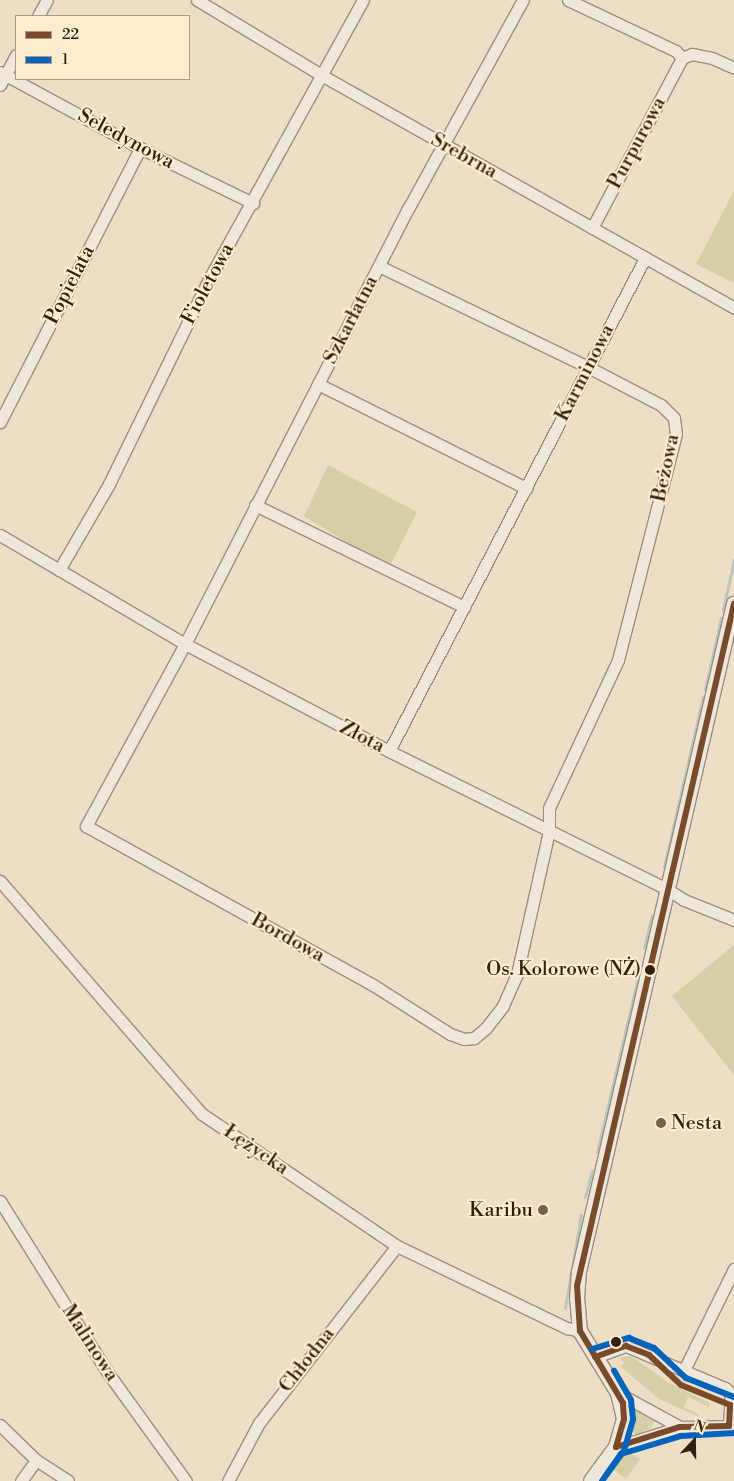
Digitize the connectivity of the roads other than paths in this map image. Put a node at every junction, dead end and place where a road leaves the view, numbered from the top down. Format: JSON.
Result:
{"nodes":[{"id":1,"x":47,"y":0,"type":"edge"},
{"id":2,"x":363,"y":0,"type":"edge"},
{"id":3,"x":523,"y":0,"type":"edge"},
{"id":4,"x":568,"y":0,"type":"edge"},
{"id":5,"x":200,"y":1,"type":"edge"},
{"id":6,"x":39,"y":15,"type":"edge"},
{"id":7,"x":15,"y":57,"type":"edge"},
{"id":8,"x":682,"y":58,"type":"junction"},
{"id":9,"x":734,"y":68,"type":"edge"},
{"id":10,"x":323,"y":76,"type":"junction"},
{"id":11,"x":2,"y":77,"type":"edge"},
{"id":12,"x":444,"y":145,"type":"junction"},
{"id":13,"x":140,"y":148,"type":"junction"},
{"id":14,"x":253,"y":203,"type":"junction"},
{"id":15,"x":592,"y":228,"type":"junction"},
{"id":16,"x":645,"y":258,"type":"junction"},
{"id":17,"x":379,"y":266,"type":"junction"},
{"id":18,"x":734,"y":308,"type":"edge"},
{"id":19,"x":588,"y":367,"type":"junction"},
{"id":20,"x":318,"y":384,"type":"junction"},
{"id":21,"x":0,"y":422,"type":"edge"},
{"id":22,"x":526,"y":488,"type":"junction"},
{"id":23,"x":255,"y":505,"type":"junction"},
{"id":24,"x":0,"y":535,"type":"edge"},
{"id":25,"x":59,"y":570,"type":"junction"},
{"id":26,"x":734,"y":604,"type":"edge"},
{"id":27,"x":464,"y":607,"type":"junction"},
{"id":28,"x":185,"y":644,"type":"junction"},
{"id":29,"x":389,"y":751,"type":"junction"},
{"id":30,"x":549,"y":831,"type":"junction"},
{"id":31,"x":0,"y":881,"type":"edge"},
{"id":32,"x":667,"y":889,"type":"junction"},
{"id":33,"x":734,"y":920,"type":"edge"},
{"id":34,"x":0,"y":1201,"type":"edge"},
{"id":35,"x":397,"y":1246,"type":"junction"},
{"id":36,"x":734,"y":1269,"type":"edge"},
{"id":37,"x":580,"y":1331,"type":"junction"},
{"id":38,"x":595,"y":1357,"type":"junction"},
{"id":39,"x":684,"y":1370,"type":"junction"},
{"id":40,"x":618,"y":1393,"type":"junction"},
{"id":41,"x":0,"y":1425,"type":"edge"},
{"id":42,"x":732,"y":1426,"type":"edge"},
{"id":43,"x":680,"y":1427,"type":"junction"},
{"id":44,"x":616,"y":1447,"type":"junction"},
{"id":45,"x":36,"y":1460,"type":"junction"},
{"id":46,"x":21,"y":1481,"type":"edge"},
{"id":47,"x":68,"y":1481,"type":"edge"},
{"id":48,"x":186,"y":1481,"type":"edge"},
{"id":49,"x":228,"y":1481,"type":"edge"},
{"id":50,"x":591,"y":1481,"type":"edge"}],
"edges":[{"from":1,"to":6,"type":"street"},
{"from":2,"to":10,"type":"street","name":"Fioletowa"},
{"from":3,"to":12,"type":"street","name":"Szkarłatna"},
{"from":4,"to":8,"type":"street"},
{"from":5,"to":10,"type":"street","name":"Srebrna"},
{"from":7,"to":11,"type":"street"},
{"from":8,"to":9,"type":"street"},
{"from":8,"to":15,"type":"street","name":"Purpurowa"},
{"from":10,"to":12,"type":"street","name":"Srebrna"},
{"from":10,"to":14,"type":"street","name":"Fioletowa"},
{"from":11,"to":13,"type":"street","name":"Seledynowa"},
{"from":12,"to":15,"type":"street","name":"Srebrna"},
{"from":12,"to":17,"type":"street","name":"Szkarłatna"},
{"from":13,"to":14,"type":"street","name":"Seledynowa"},
{"from":13,"to":21,"type":"street","name":"Popielata"},
{"from":14,"to":25,"type":"street","name":"Fioletowa"},
{"from":15,"to":16,"type":"street","name":"Srebrna"},
{"from":16,"to":18,"type":"street","name":"Srebrna"},
{"from":16,"to":19,"type":"street","name":"Karminowa"},
{"from":17,"to":19,"type":"street","name":"Beżowa"},
{"from":17,"to":20,"type":"street","name":"Szkarłatna"},
{"from":19,"to":22,"type":"street","name":"Karminowa"},
{"from":19,"to":30,"type":"street","name":"Beżowa"},
{"from":20,"to":22,"type":"street"},
{"from":20,"to":23,"type":"street","name":"Szkarłatna"},
{"from":22,"to":27,"type":"street","name":"Karminowa"},
{"from":23,"to":27,"type":"street"},
{"from":23,"to":28,"type":"street","name":"Szkarłatna"},
{"from":24,"to":25,"type":"street","name":"Złota"},
{"from":25,"to":28,"type":"street","name":"Złota"},
{"from":26,"to":32,"type":"street"},
{"from":27,"to":29,"type":"street","name":"Karminowa"},
{"from":28,"to":29,"type":"street","name":"Złota"},
{"from":28,"to":30,"type":"street","name":"Bordowa"},
{"from":29,"to":30,"type":"street","name":"Złota"},
{"from":30,"to":32,"type":"street","name":"Złota"},
{"from":31,"to":35,"type":"street","name":"Łężycka"},
{"from":32,"to":33,"type":"street","name":"Złota"},
{"from":32,"to":37,"type":"street"},
{"from":34,"to":48,"type":"street","name":"Malinowa"},
{"from":35,"to":37,"type":"street","name":"Łężycka"},
{"from":35,"to":49,"type":"street","name":"Chłodna"},
{"from":36,"to":39,"type":"street"},
{"from":37,"to":38,"type":"street"},
{"from":38,"to":39,"type":"street"},
{"from":38,"to":40,"type":"street"},
{"from":39,"to":42,"type":"street"},
{"from":40,"to":43,"type":"street"},
{"from":40,"to":44,"type":"street"},
{"from":41,"to":45,"type":"street"},
{"from":42,"to":43,"type":"street"},
{"from":43,"to":44,"type":"street"},
{"from":44,"to":50,"type":"street"},
{"from":45,"to":46,"type":"street"},
{"from":45,"to":47,"type":"street"}]}
